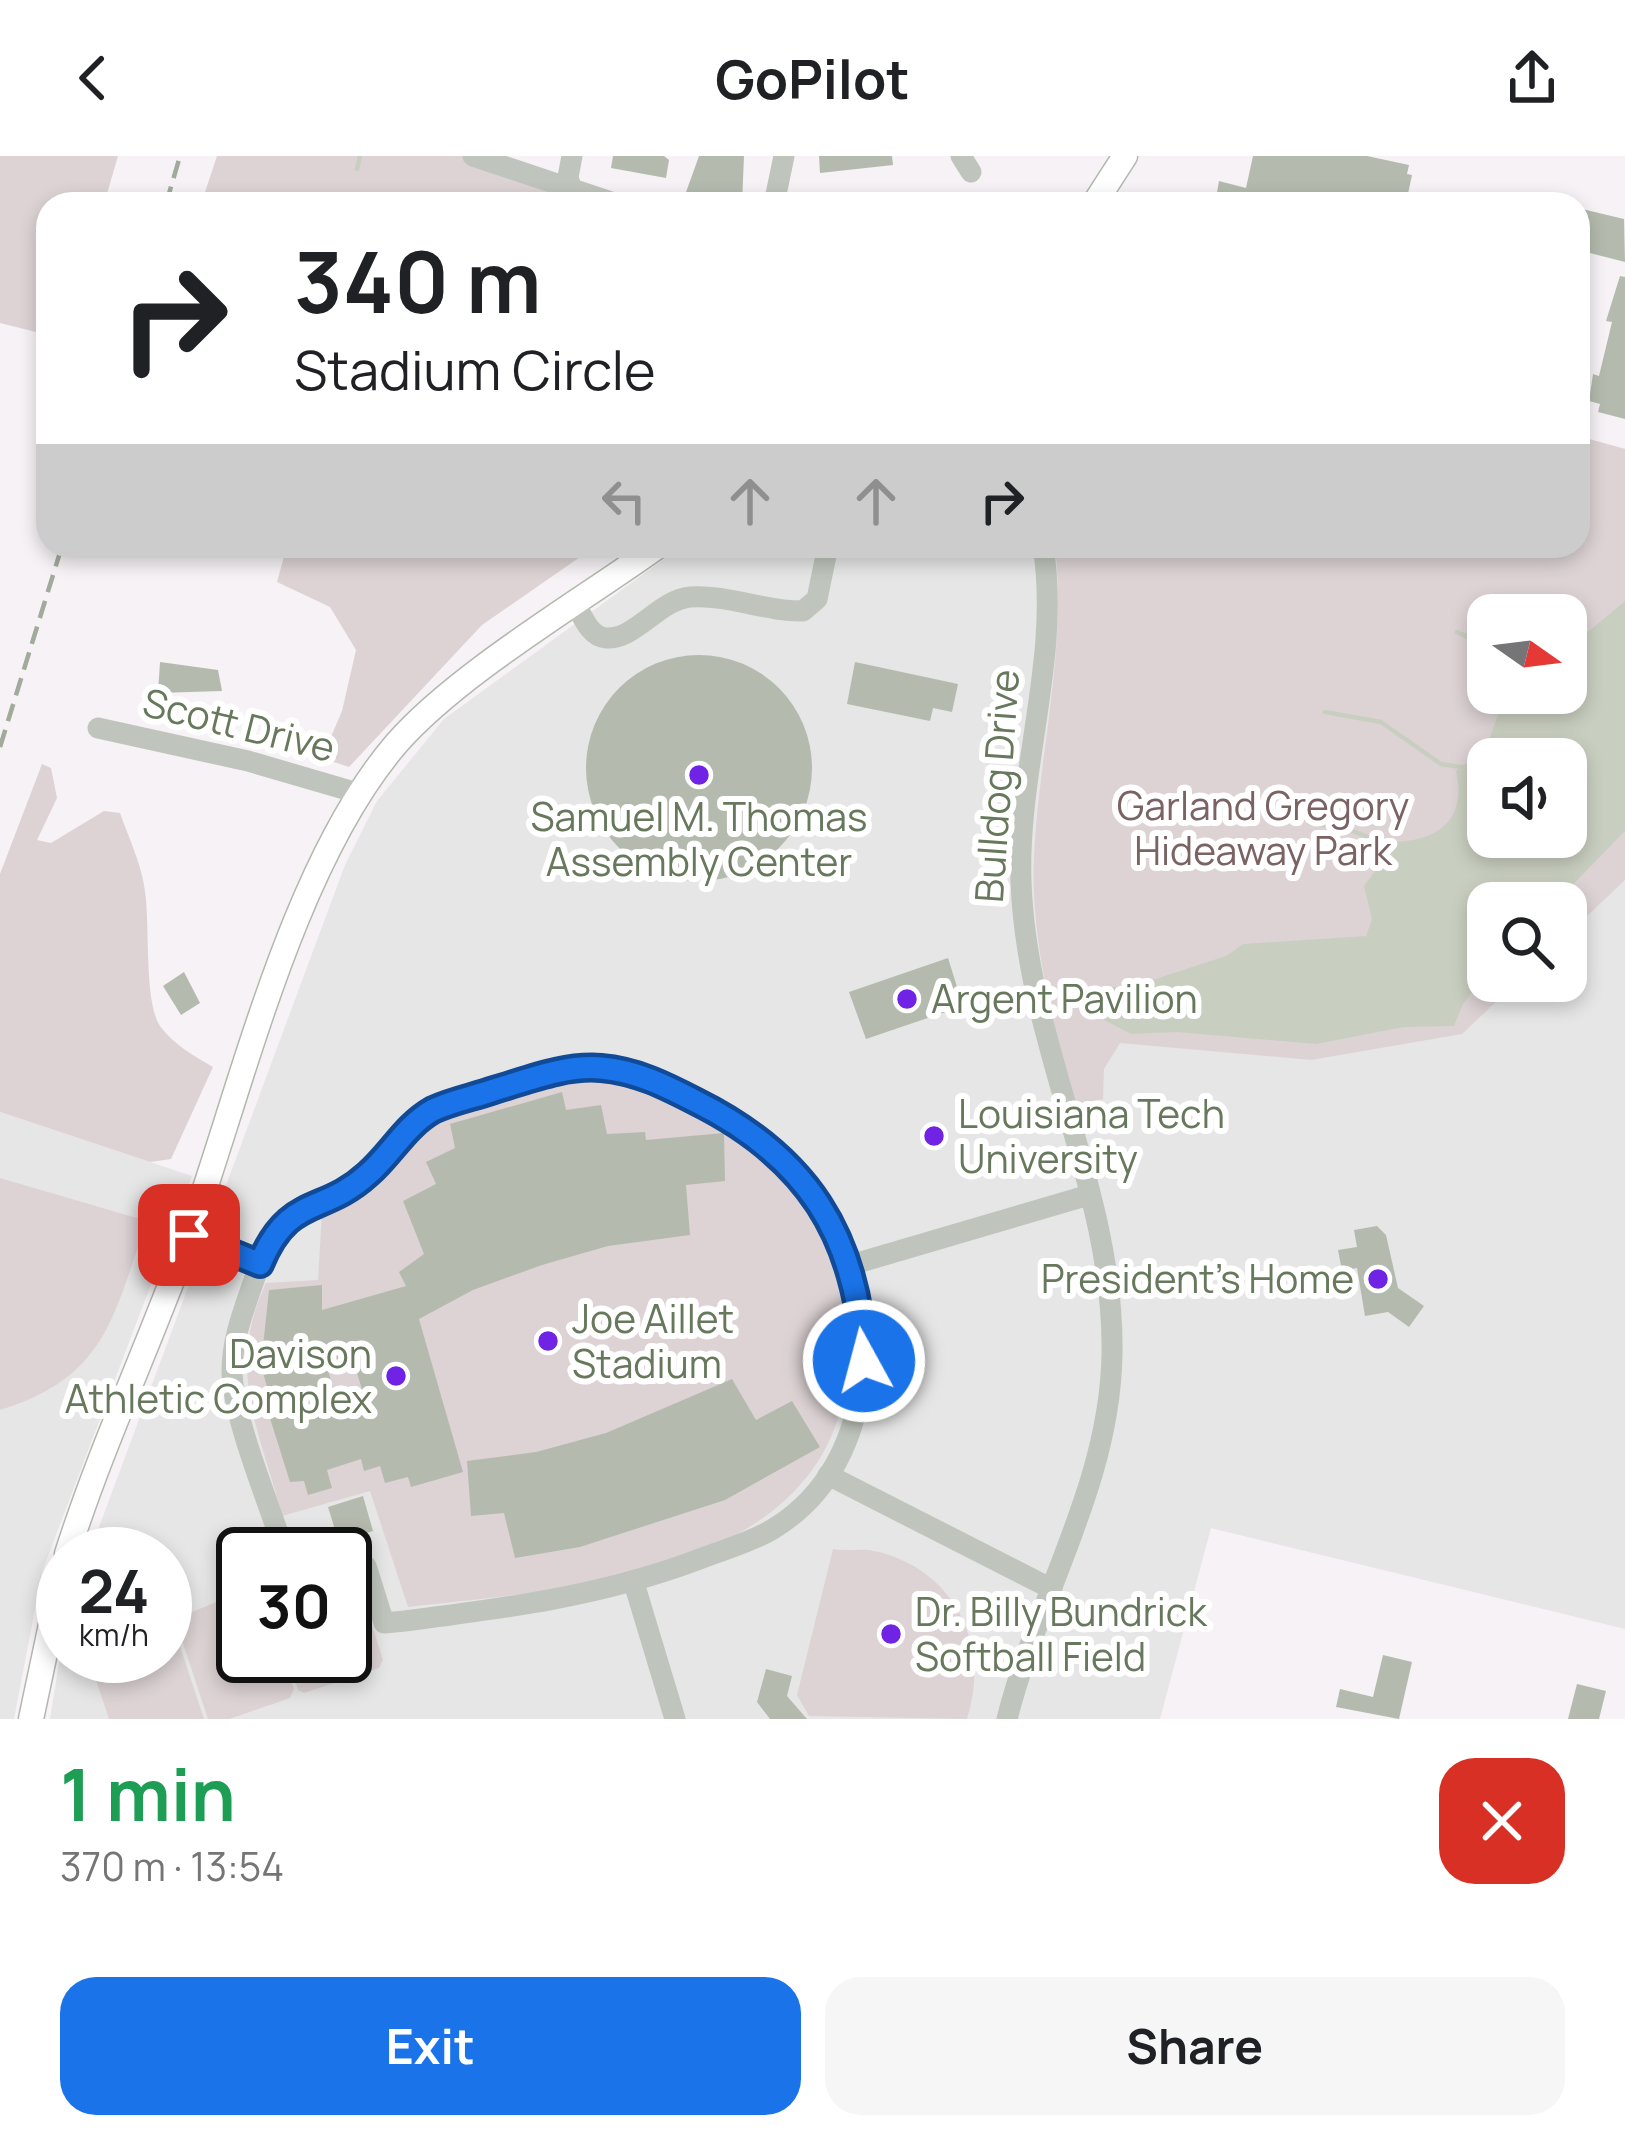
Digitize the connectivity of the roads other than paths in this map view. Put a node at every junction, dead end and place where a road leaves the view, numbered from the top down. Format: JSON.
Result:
{"nodes":[{"id":1,"x":473,"y":156,"type":"edge"},
{"id":2,"x":572,"y":156,"type":"edge"},
{"id":3,"x":784,"y":156,"type":"edge"},
{"id":4,"x":1125,"y":156,"type":"edge"},
{"id":5,"x":572,"y":191,"type":"junction"},
{"id":6,"x":575,"y":192,"type":"edge"},
{"id":7,"x":776,"y":192,"type":"edge"},
{"id":8,"x":1102,"y":192,"type":"edge"},
{"id":9,"x":641,"y":558,"type":"edge"},
{"id":10,"x":826,"y":558,"type":"edge"},
{"id":11,"x":1043,"y":558,"type":"edge"},
{"id":12,"x":576,"y":604,"type":"junction"},
{"id":13,"x":98,"y":728,"type":"dead end"},
{"id":14,"x":361,"y":794,"type":"junction"},
{"id":15,"x":1089,"y":1195,"type":"junction"},
{"id":16,"x":189,"y":1235,"type":"junction"},
{"id":17,"x":260,"y":1264,"type":"junction"},
{"id":18,"x":847,"y":1267,"type":"junction"},
{"id":19,"x":828,"y":1474,"type":"junction"},
{"id":20,"x":77,"y":1527,"type":"edge"},
{"id":21,"x":277,"y":1527,"type":"edge"},
{"id":22,"x":634,"y":1583,"type":"junction"},
{"id":23,"x":372,"y":1585,"type":"edge"},
{"id":24,"x":1052,"y":1588,"type":"junction"},
{"id":25,"x":39,"y":1683,"type":"edge"},
{"id":26,"x":31,"y":1719,"type":"edge"},
{"id":27,"x":675,"y":1719,"type":"edge"},
{"id":28,"x":1007,"y":1719,"type":"edge"}],
"edges":[{"from":1,"to":5,"type":"street"},
{"from":2,"to":5,"type":"street"},
{"from":3,"to":7,"type":"street"},
{"from":4,"to":8,"type":"main road"},
{"from":5,"to":6,"type":"street"},
{"from":9,"to":12,"type":"main road"},
{"from":10,"to":12,"type":"street"},
{"from":11,"to":15,"type":"street","name":"Bulldog Drive"},
{"from":12,"to":14,"type":"main road"},
{"from":13,"to":14,"type":"street","name":"Scott Drive"},
{"from":14,"to":16,"type":"main road"},
{"from":15,"to":18,"type":"street"},
{"from":15,"to":24,"type":"street","name":"Bulldog Drive"},
{"from":16,"to":17,"type":"street"},
{"from":16,"to":20,"type":"main road"},
{"from":17,"to":18,"type":"street"},
{"from":17,"to":21,"type":"street"},
{"from":18,"to":19,"type":"street"},
{"from":19,"to":22,"type":"street"},
{"from":19,"to":24,"type":"street"},
{"from":22,"to":23,"type":"street"},
{"from":22,"to":27,"type":"street"},
{"from":24,"to":28,"type":"street","name":"Bulldog Drive"},
{"from":25,"to":26,"type":"main road"}]}
